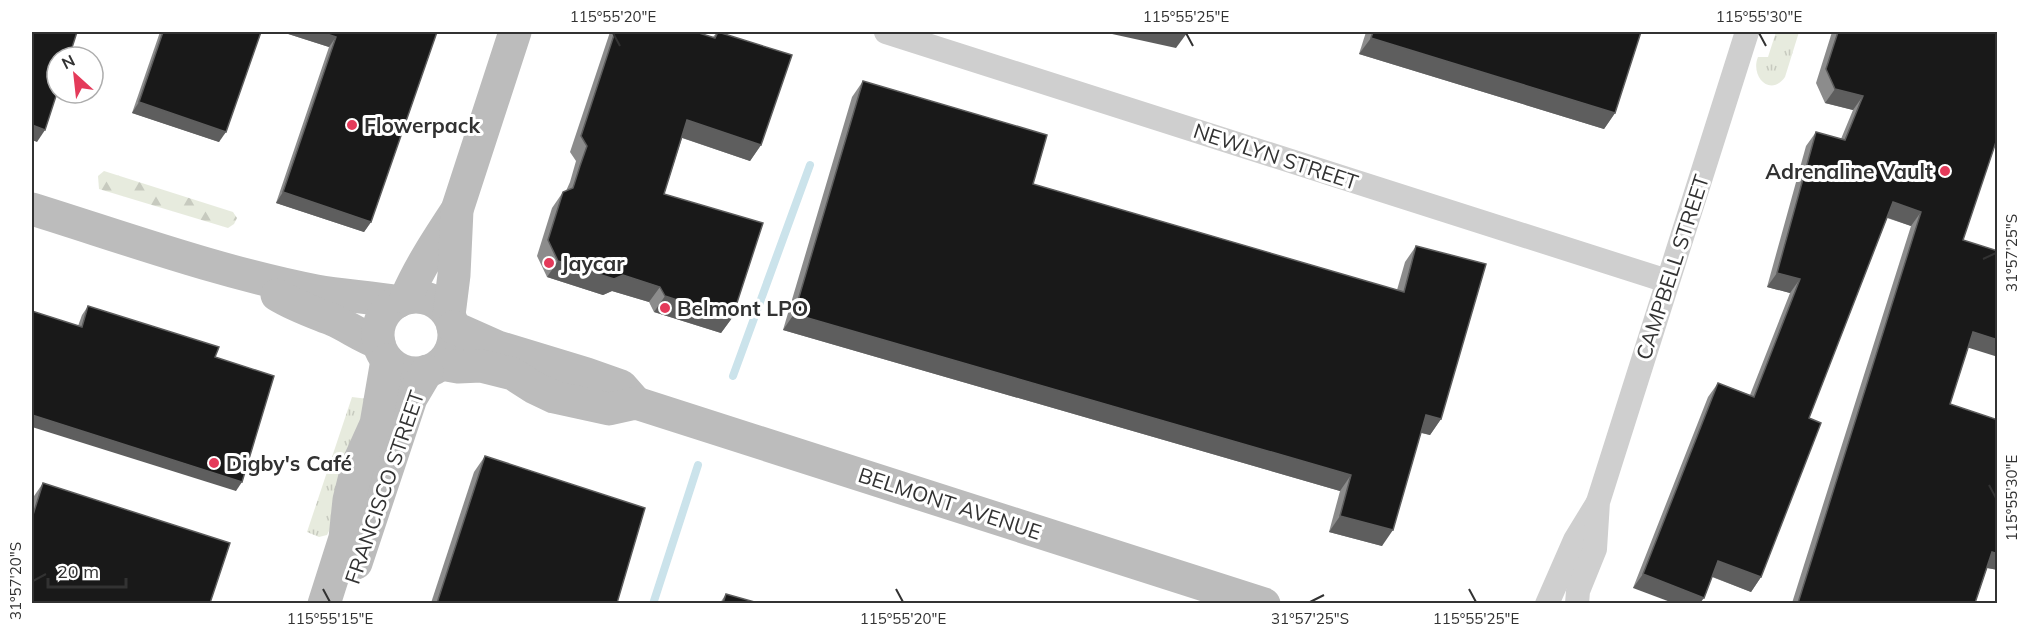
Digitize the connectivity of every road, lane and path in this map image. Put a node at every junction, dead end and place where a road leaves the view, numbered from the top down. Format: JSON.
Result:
{"nodes":[{"id":1,"x":515,"y":32,"type":"edge"},
{"id":2,"x":886,"y":32,"type":"edge"},
{"id":3,"x":1747,"y":32,"type":"edge"},
{"id":4,"x":32,"y":209,"type":"edge"},
{"id":5,"x":458,"y":210,"type":"junction"},
{"id":6,"x":233,"y":271,"type":"junction"},
{"id":7,"x":1667,"y":280,"type":"junction"},
{"id":8,"x":402,"y":300,"type":"junction"},
{"id":9,"x":451,"y":321,"type":"junction"},
{"id":10,"x":383,"y":352,"type":"junction"},
{"id":11,"x":434,"y":368,"type":"junction"},
{"id":12,"x":636,"y":404,"type":"junction"},
{"id":13,"x":1598,"y":502,"type":"junction"},
{"id":14,"x":324,"y":603,"type":"edge"},
{"id":15,"x":343,"y":603,"type":"edge"},
{"id":16,"x":1264,"y":603,"type":"edge"},
{"id":17,"x":1547,"y":603,"type":"edge"},
{"id":18,"x":1578,"y":603,"type":"edge"}],
"edges":[{"from":1,"to":5,"type":"main road"},
{"from":2,"to":7,"type":"street","name":"NEWLYN STREET"},
{"from":3,"to":7,"type":"street","name":"CAMPBELL STREET"},
{"from":4,"to":6,"type":"main road"},
{"from":5,"to":8,"type":"main road"},
{"from":5,"to":9,"type":"main road"},
{"from":6,"to":8,"type":"main road"},
{"from":6,"to":10,"type":"main road"},
{"from":7,"to":13,"type":"street","name":"CAMPBELL STREET"},
{"from":8,"to":9,"type":"main road"},
{"from":8,"to":10,"type":"main road"},
{"from":9,"to":11,"type":"main road"},
{"from":9,"to":12,"type":"main road","name":"BELMONT AVENUE"},
{"from":10,"to":11,"type":"main road"},
{"from":10,"to":14,"type":"main road","name":"FRANCISCO STREET"},
{"from":11,"to":12,"type":"main road","name":"BELMONT AVENUE"},
{"from":11,"to":15,"type":"main road","name":"FRANCISCO STREET"},
{"from":12,"to":16,"type":"main road","name":"BELMONT AVENUE"},
{"from":13,"to":17,"type":"street","name":"CAMPBELL STREET"},
{"from":13,"to":18,"type":"street","name":"CAMPBELL STREET"}]}
